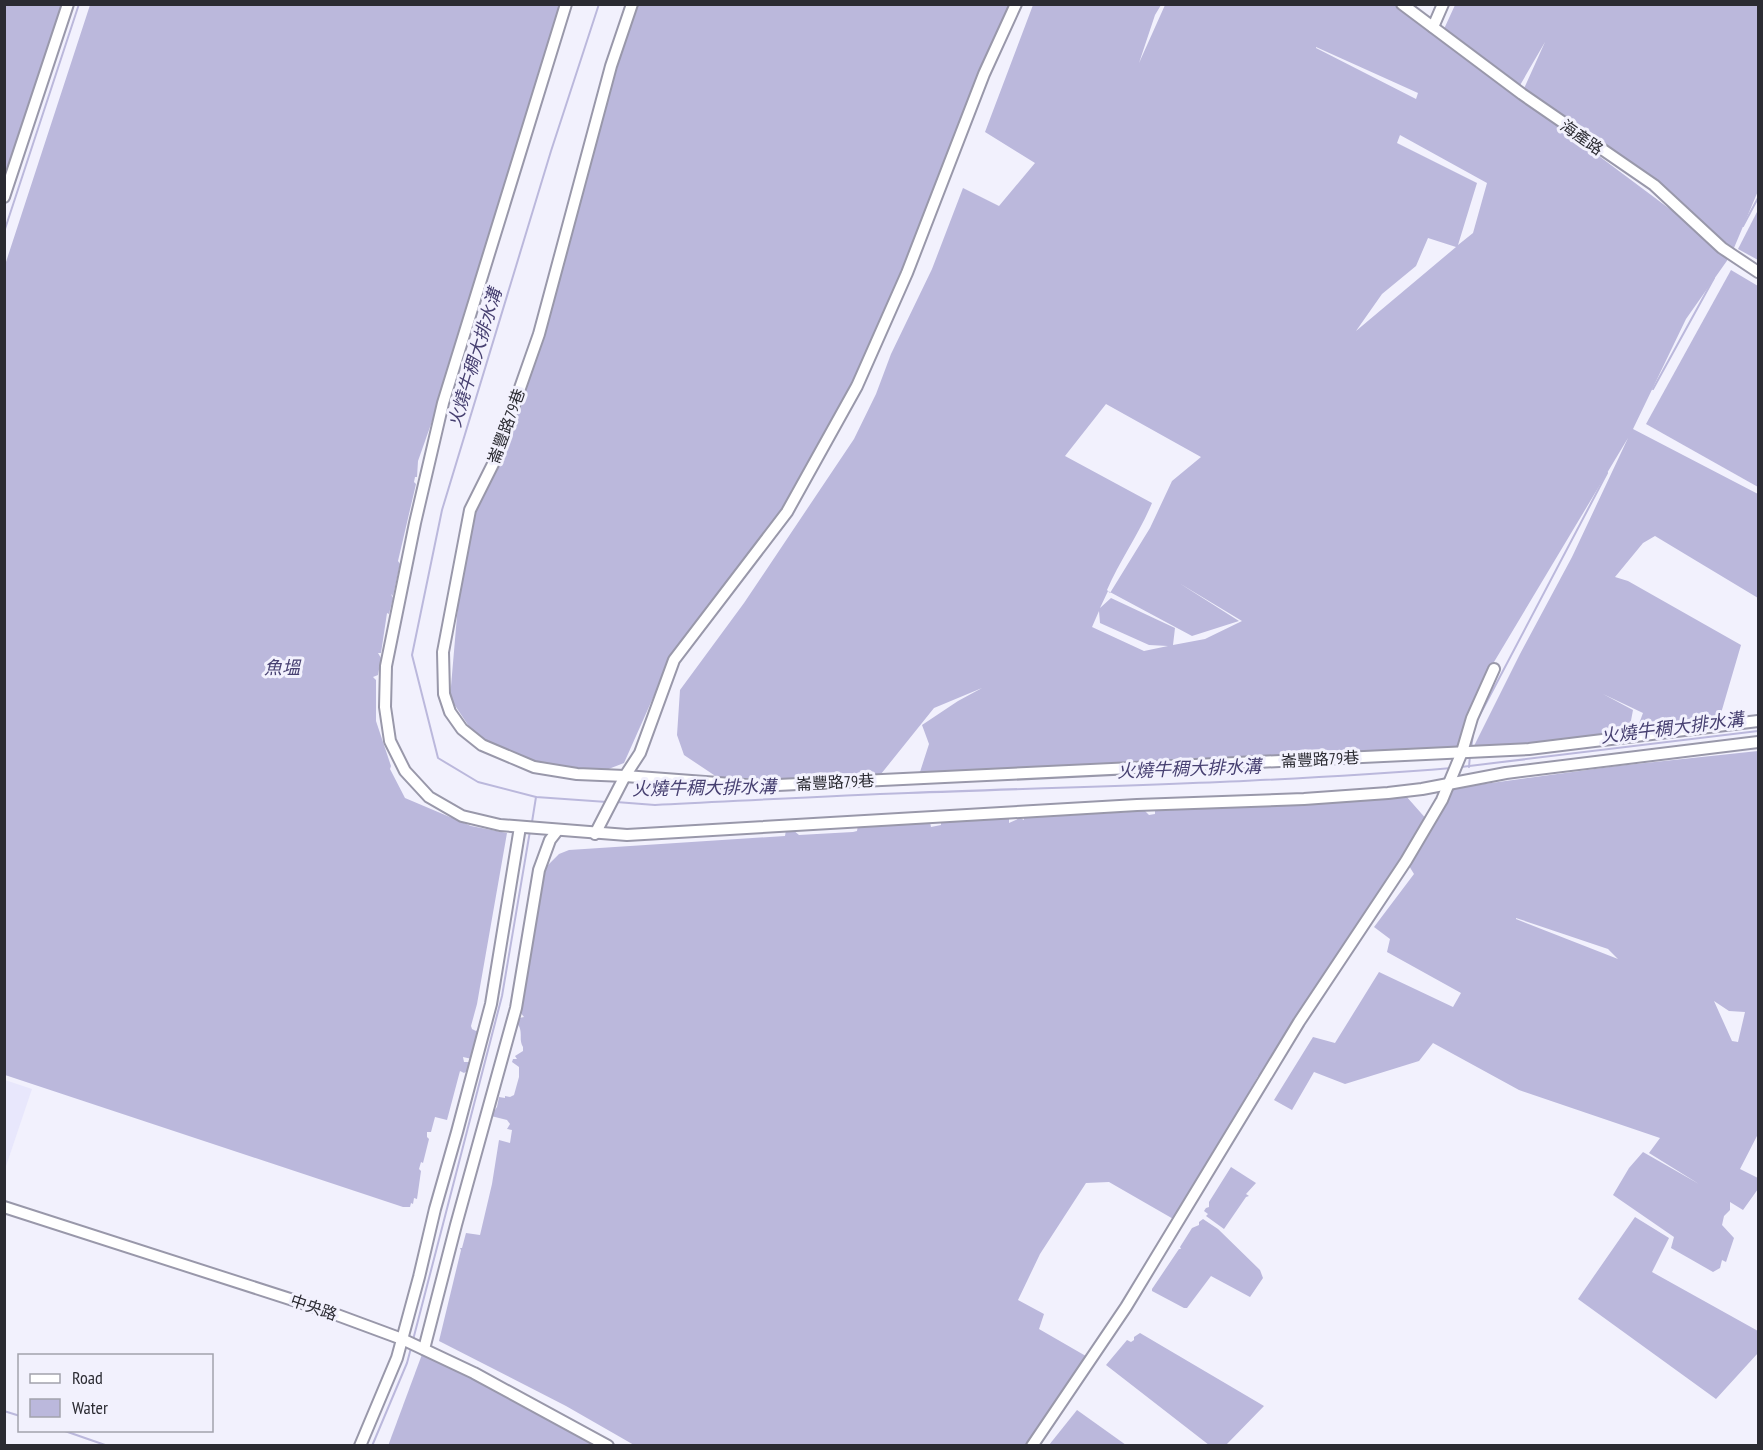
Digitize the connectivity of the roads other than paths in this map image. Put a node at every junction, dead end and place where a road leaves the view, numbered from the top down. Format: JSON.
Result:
{"nodes":[{"id":1,"x":68,"y":4,"type":"edge"},
{"id":2,"x":566,"y":4,"type":"edge"},
{"id":3,"x":632,"y":4,"type":"edge"},
{"id":4,"x":1016,"y":4,"type":"edge"},
{"id":5,"x":1402,"y":4,"type":"edge"},
{"id":6,"x":1443,"y":4,"type":"edge"},
{"id":7,"x":1433,"y":27,"type":"junction"},
{"id":8,"x":4,"y":197,"type":"edge"},
{"id":9,"x":1758,"y":272,"type":"edge"},
{"id":10,"x":1494,"y":669,"type":"dead end"},
{"id":11,"x":1758,"y":721,"type":"edge"},
{"id":12,"x":1758,"y":742,"type":"edge"},
{"id":13,"x":1462,"y":752,"type":"junction"},
{"id":14,"x":625,"y":776,"type":"junction"},
{"id":15,"x":1450,"y":783,"type":"junction"},
{"id":16,"x":520,"y":827,"type":"junction"},
{"id":17,"x":557,"y":831,"type":"junction"},
{"id":18,"x":595,"y":834,"type":"junction"},
{"id":19,"x":4,"y":1207,"type":"edge"},
{"id":20,"x":402,"y":1339,"type":"junction"},
{"id":21,"x":424,"y":1349,"type":"junction"},
{"id":22,"x":360,"y":1446,"type":"edge"},
{"id":23,"x":608,"y":1446,"type":"edge"},
{"id":24,"x":1032,"y":1446,"type":"edge"}],
"edges":[{"from":1,"to":8,"type":"street"},
{"from":2,"to":16,"type":"street"},
{"from":3,"to":14,"type":"street","name":"崙豐路79巷"},
{"from":4,"to":14,"type":"street"},
{"from":5,"to":7,"type":"street","name":"海產路"},
{"from":6,"to":7,"type":"street"},
{"from":7,"to":9,"type":"street","name":"海產路"},
{"from":10,"to":13,"type":"street"},
{"from":11,"to":13,"type":"street","name":"崙豐路79巷"},
{"from":12,"to":15,"type":"street"},
{"from":13,"to":14,"type":"street","name":"崙豐路79巷"},
{"from":13,"to":15,"type":"street"},
{"from":14,"to":18,"type":"street"},
{"from":15,"to":18,"type":"street"},
{"from":15,"to":24,"type":"street"},
{"from":16,"to":17,"type":"street"},
{"from":16,"to":20,"type":"street"},
{"from":17,"to":18,"type":"street"},
{"from":17,"to":21,"type":"street"},
{"from":19,"to":20,"type":"street","name":"中央路"},
{"from":20,"to":21,"type":"street","name":"中央路"},
{"from":20,"to":22,"type":"street"},
{"from":21,"to":23,"type":"street","name":"中央路"}]}
